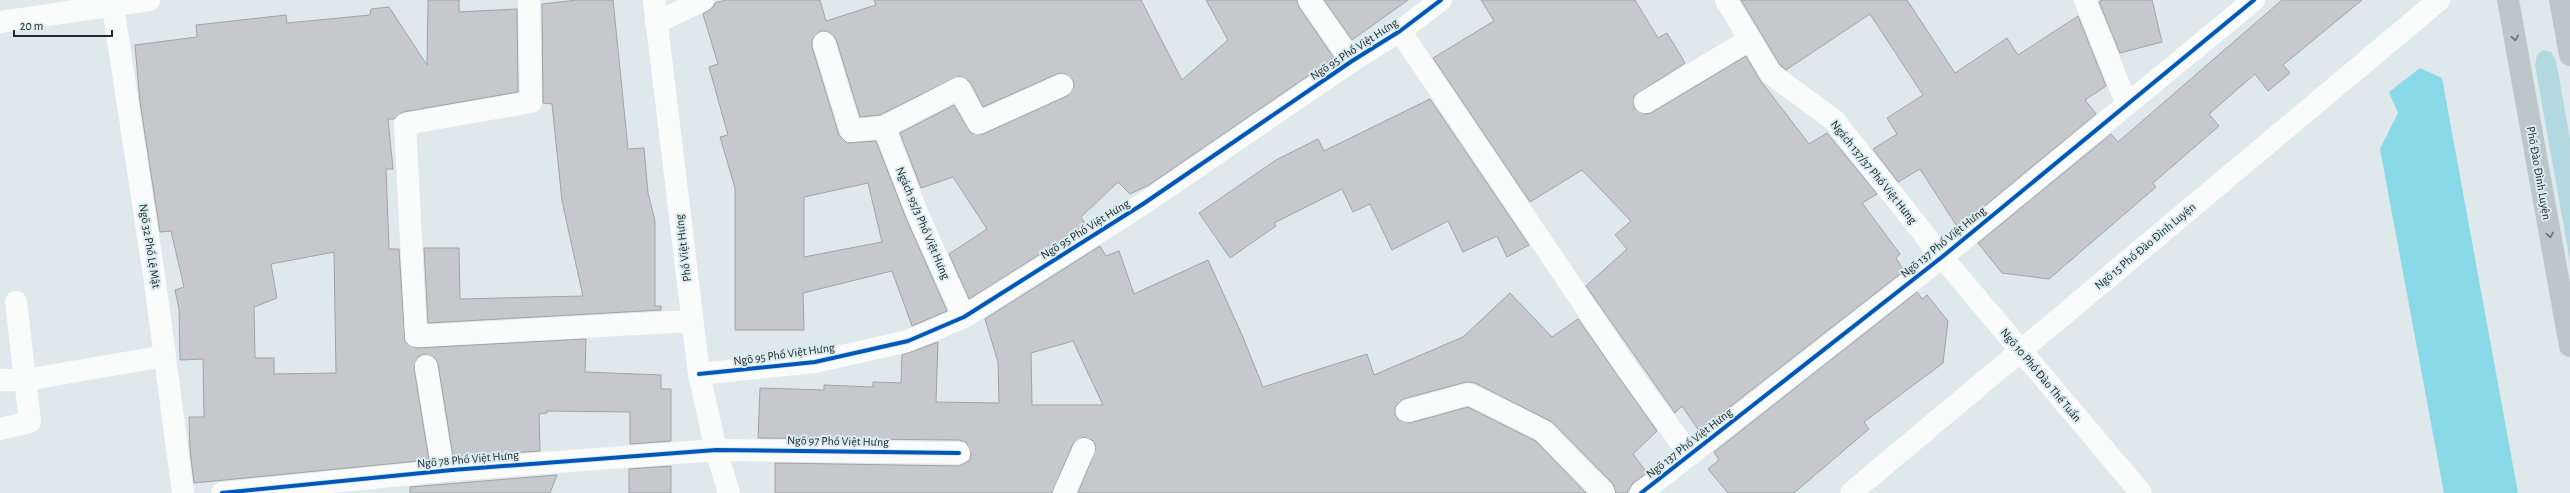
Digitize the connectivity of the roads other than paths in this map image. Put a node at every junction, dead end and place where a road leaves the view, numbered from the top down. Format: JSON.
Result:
{"nodes":[{"id":1,"x":149,"y":0,"type":"edge"},
{"id":2,"x":529,"y":0,"type":"edge"},
{"id":3,"x":654,"y":0,"type":"edge"},
{"id":4,"x":703,"y":0,"type":"edge"},
{"id":5,"x":1309,"y":0,"type":"edge"},
{"id":6,"x":1441,"y":0,"type":"edge"},
{"id":7,"x":1726,"y":0,"type":"edge"},
{"id":8,"x":2085,"y":0,"type":"edge"},
{"id":9,"x":2254,"y":0,"type":"edge"},
{"id":10,"x":2439,"y":0,"type":"edge"},
{"id":11,"x":2508,"y":0,"type":"edge"},
{"id":12,"x":2560,"y":0,"type":"edge"},
{"id":13,"x":113,"y":3,"type":"edge"},
{"id":14,"x":0,"y":22,"type":"edge"},
{"id":15,"x":656,"y":23,"type":"junction"},
{"id":16,"x":1400,"y":31,"type":"junction"},
{"id":17,"x":1749,"y":40,"type":"junction"},
{"id":18,"x":824,"y":43,"type":"dead end"},
{"id":19,"x":2570,"y":56,"type":"edge"},
{"id":20,"x":1352,"y":61,"type":"junction"},
{"id":21,"x":1062,"y":85,"type":"dead end"},
{"id":22,"x":1645,"y":102,"type":"dead end"},
{"id":23,"x":2127,"y":105,"type":"junction"},
{"id":24,"x":884,"y":127,"type":"junction"},
{"id":25,"x":1942,"y":257,"type":"junction"},
{"id":26,"x":16,"y":302,"type":"dead end"},
{"id":27,"x":964,"y":317,"type":"junction"},
{"id":28,"x":692,"y":321,"type":"junction"},
{"id":29,"x":2570,"y":346,"type":"edge"},
{"id":30,"x":2020,"y":350,"type":"junction"},
{"id":31,"x":165,"y":356,"type":"junction"},
{"id":32,"x":426,"y":366,"type":"dead end"},
{"id":33,"x":699,"y":374,"type":"junction"},
{"id":34,"x":0,"y":380,"type":"edge"},
{"id":35,"x":26,"y":380,"type":"junction"},
{"id":36,"x":1407,"y":411,"type":"dead end"},
{"id":37,"x":0,"y":429,"type":"edge"},
{"id":38,"x":1084,"y":449,"type":"dead end"},
{"id":39,"x":716,"y":450,"type":"junction"},
{"id":40,"x":959,"y":453,"type":"dead end"},
{"id":41,"x":1690,"y":455,"type":"junction"},
{"id":42,"x":443,"y":471,"type":"junction"},
{"id":43,"x":304,"y":489,"type":"edge"},
{"id":44,"x":183,"y":493,"type":"edge"},
{"id":45,"x":222,"y":493,"type":"edge"},
{"id":46,"x":729,"y":493,"type":"edge"},
{"id":47,"x":1064,"y":493,"type":"edge"},
{"id":48,"x":1604,"y":493,"type":"edge"},
{"id":49,"x":1640,"y":493,"type":"edge"},
{"id":50,"x":1851,"y":493,"type":"edge"},
{"id":51,"x":2141,"y":493,"type":"edge"}],
"edges":[{"from":1,"to":13,"type":"street"},
{"from":2,"to":28,"type":"street"},
{"from":3,"to":15,"type":"street","name":"Phố Việt Hưng"},
{"from":4,"to":15,"type":"street"},
{"from":5,"to":20,"type":"street"},
{"from":6,"to":16,"type":"street","name":"Ngõ 95 Phố Việt Hưng"},
{"from":7,"to":17,"type":"street","name":"Ngách 137/37 Phố Việt Hưng"},
{"from":8,"to":23,"type":"street"},
{"from":9,"to":23,"type":"street","name":"Ngõ 137 Phố Việt Hưng"},
{"from":10,"to":30,"type":"street","name":"Ngõ 15 Phố Đào Đình Luyện"},
{"from":11,"to":29,"type":"main road","name":"Phố Đào Đình Luyện","one_way":true},
{"from":12,"to":19,"type":"main road"},
{"from":13,"to":14,"type":"street"},
{"from":13,"to":31,"type":"street","name":"Ngõ 32 Phố Lệ Mật"},
{"from":15,"to":28,"type":"street","name":"Phố Việt Hưng"},
{"from":16,"to":20,"type":"street","name":"Ngõ 95 Phố Việt Hưng"},
{"from":16,"to":41,"type":"street"},
{"from":17,"to":22,"type":"street"},
{"from":17,"to":25,"type":"street","name":"Ngách 137/37 Phố Việt Hưng"},
{"from":18,"to":24,"type":"street"},
{"from":20,"to":27,"type":"street","name":"Ngõ 95 Phố Việt Hưng"},
{"from":21,"to":24,"type":"street"},
{"from":23,"to":25,"type":"street","name":"Ngõ 137 Phố Việt Hưng"},
{"from":24,"to":27,"type":"street","name":"Ngách 95/3 Phố Việt Hưng"},
{"from":25,"to":30,"type":"street","name":"Ngõ 10 Phố Đào Thế Tuấn"},
{"from":25,"to":41,"type":"street","name":"Ngõ 137 Phố Việt Hưng"},
{"from":26,"to":35,"type":"street"},
{"from":27,"to":33,"type":"street","name":"Ngõ 95 Phố Việt Hưng"},
{"from":28,"to":33,"type":"street","name":"Phố Việt Hưng"},
{"from":30,"to":50,"type":"street","name":"Ngõ 15 Phố Đào Đình Luyện"},
{"from":30,"to":51,"type":"street","name":"Ngõ 10 Phố Đào Thế Tuấn"},
{"from":31,"to":35,"type":"street"},
{"from":31,"to":44,"type":"street","name":"Ngõ 32 Phố Lệ Mật"},
{"from":32,"to":42,"type":"street"},
{"from":33,"to":39,"type":"street","name":"Phố Việt Hưng"},
{"from":34,"to":35,"type":"street"},
{"from":35,"to":37,"type":"street"},
{"from":36,"to":48,"type":"street"},
{"from":38,"to":47,"type":"street"},
{"from":39,"to":40,"type":"street","name":"Ngõ 97 Phố Việt Hưng"},
{"from":39,"to":42,"type":"street","name":"Ngõ 78 Phố Việt Hưng"},
{"from":39,"to":46,"type":"street","name":"Phố Việt Hưng"},
{"from":41,"to":49,"type":"street","name":"Ngõ 137 Phố Việt Hưng"},
{"from":42,"to":43,"type":"street","name":"Ngõ 78 Phố Việt Hưng"},
{"from":43,"to":45,"type":"street","name":"Ngõ 78 Phố Việt Hưng"}]}
